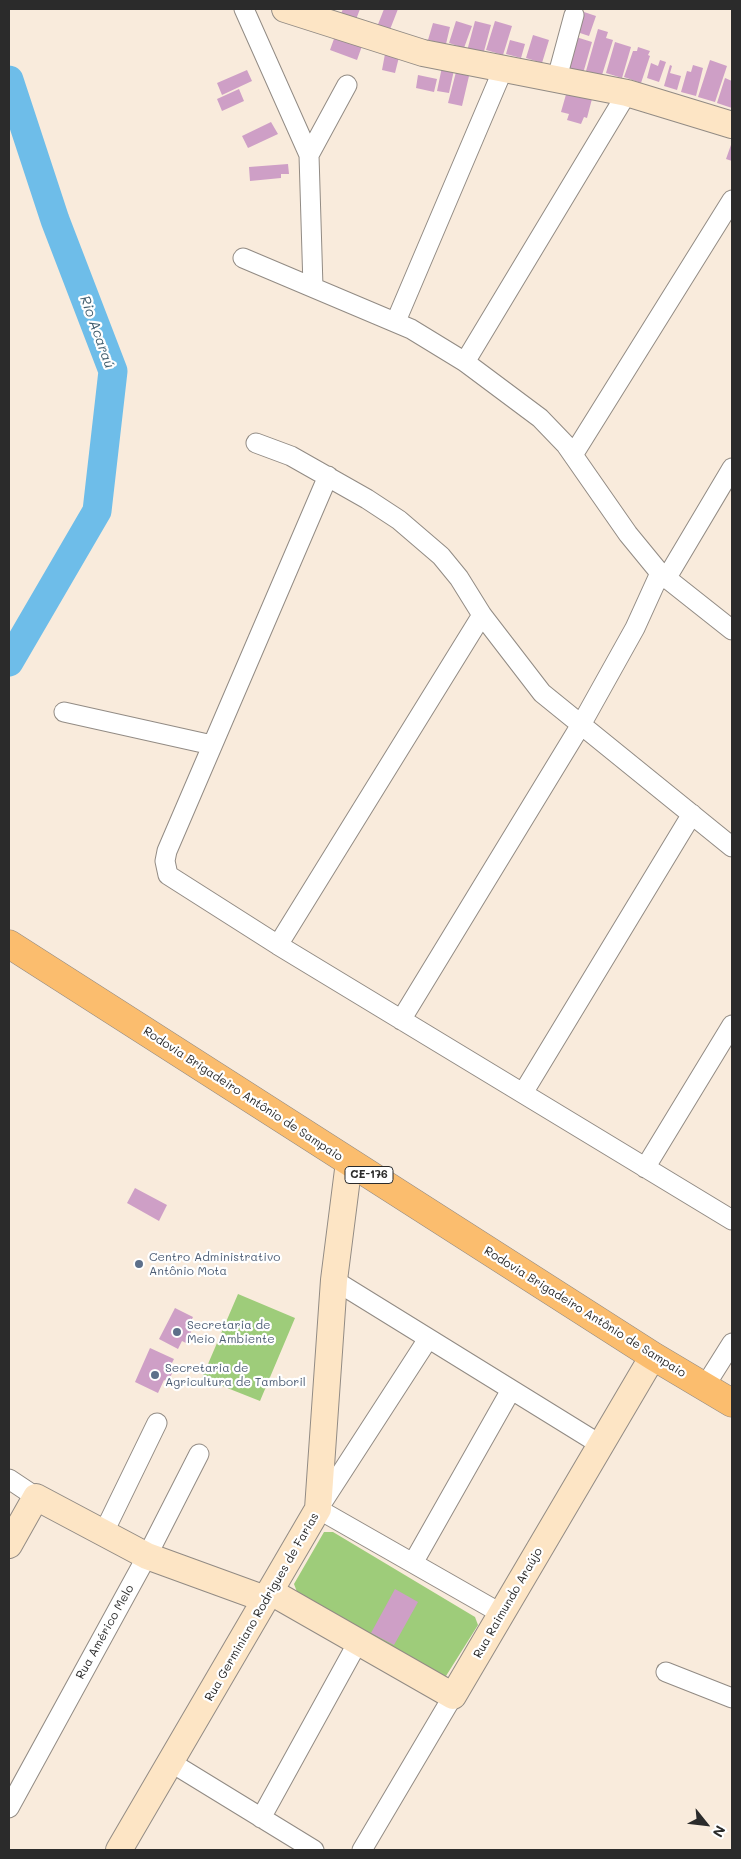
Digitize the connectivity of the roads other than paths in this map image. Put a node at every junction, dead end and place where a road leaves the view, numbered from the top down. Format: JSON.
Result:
{"nodes":[{"id":1,"x":244,"y":9,"type":"edge"},
{"id":2,"x":285,"y":9,"type":"edge"},
{"id":3,"x":574,"y":15,"type":"dead end"},
{"id":4,"x":504,"y":68,"type":"junction"},
{"id":5,"x":557,"y":78,"type":"junction"},
{"id":6,"x":347,"y":85,"type":"dead end"},
{"id":7,"x":627,"y":93,"type":"junction"},
{"id":8,"x":732,"y":125,"type":"edge"},
{"id":9,"x":309,"y":154,"type":"junction"},
{"id":10,"x":732,"y":200,"type":"edge"},
{"id":11,"x":243,"y":258,"type":"dead end"},
{"id":12,"x":313,"y":287,"type":"junction"},
{"id":13,"x":396,"y":321,"type":"junction"},
{"id":14,"x":465,"y":362,"type":"junction"},
{"id":15,"x":256,"y":443,"type":"dead end"},
{"id":16,"x":573,"y":455,"type":"junction"},
{"id":17,"x":732,"y":468,"type":"edge"},
{"id":18,"x":328,"y":476,"type":"junction"},
{"id":19,"x":663,"y":576,"type":"junction"},
{"id":20,"x":482,"y":615,"type":"junction"},
{"id":21,"x":732,"y":630,"type":"edge"},
{"id":22,"x":64,"y":712,"type":"dead end"},
{"id":23,"x":582,"y":723,"type":"junction"},
{"id":24,"x":212,"y":745,"type":"junction"},
{"id":25,"x":692,"y":814,"type":"junction"},
{"id":26,"x":732,"y":847,"type":"edge"},
{"id":27,"x":9,"y":944,"type":"edge"},
{"id":28,"x":278,"y":945,"type":"junction"},
{"id":29,"x":401,"y":1020,"type":"junction"},
{"id":30,"x":732,"y":1025,"type":"edge"},
{"id":31,"x":523,"y":1093,"type":"junction"},
{"id":32,"x":348,"y":1162,"type":"junction"},
{"id":33,"x":645,"y":1168,"type":"junction"},
{"id":34,"x":732,"y":1220,"type":"edge"},
{"id":35,"x":334,"y":1280,"type":"junction"},
{"id":36,"x":428,"y":1339,"type":"junction"},
{"id":37,"x":732,"y":1343,"type":"edge"},
{"id":38,"x":654,"y":1356,"type":"junction"},
{"id":39,"x":705,"y":1386,"type":"junction"},
{"id":40,"x":511,"y":1390,"type":"junction"},
{"id":41,"x":732,"y":1403,"type":"edge"},
{"id":42,"x":157,"y":1422,"type":"dead end"},
{"id":43,"x":601,"y":1445,"type":"junction"},
{"id":44,"x":199,"y":1454,"type":"dead end"},
{"id":45,"x":9,"y":1479,"type":"edge"},
{"id":46,"x":36,"y":1497,"type":"junction"},
{"id":47,"x":318,"y":1509,"type":"junction"},
{"id":48,"x":102,"y":1534,"type":"junction"},
{"id":49,"x":9,"y":1545,"type":"edge"},
{"id":50,"x":147,"y":1556,"type":"junction"},
{"id":51,"x":412,"y":1563,"type":"junction"},
{"id":52,"x":268,"y":1596,"type":"junction"},
{"id":53,"x":502,"y":1614,"type":"junction"},
{"id":54,"x":358,"y":1642,"type":"junction"},
{"id":55,"x":666,"y":1672,"type":"dead end"},
{"id":56,"x":453,"y":1696,"type":"junction"},
{"id":57,"x":732,"y":1698,"type":"edge"},
{"id":58,"x":172,"y":1763,"type":"junction"},
{"id":59,"x":9,"y":1808,"type":"edge"},
{"id":60,"x":261,"y":1818,"type":"junction"},
{"id":61,"x":289,"y":1844,"type":"edge"},
{"id":62,"x":119,"y":1850,"type":"edge"},
{"id":63,"x":314,"y":1850,"type":"edge"},
{"id":64,"x":362,"y":1850,"type":"edge"}],
"edges":[{"from":1,"to":9,"type":"street"},
{"from":2,"to":4,"type":"street"},
{"from":3,"to":5,"type":"street"},
{"from":4,"to":5,"type":"street"},
{"from":4,"to":13,"type":"street"},
{"from":5,"to":7,"type":"street"},
{"from":6,"to":9,"type":"street"},
{"from":7,"to":8,"type":"street"},
{"from":7,"to":14,"type":"street"},
{"from":9,"to":12,"type":"street"},
{"from":10,"to":16,"type":"street"},
{"from":11,"to":12,"type":"street"},
{"from":12,"to":13,"type":"street"},
{"from":13,"to":14,"type":"street"},
{"from":14,"to":16,"type":"street"},
{"from":15,"to":18,"type":"street"},
{"from":16,"to":19,"type":"street"},
{"from":17,"to":19,"type":"street"},
{"from":18,"to":20,"type":"street"},
{"from":18,"to":24,"type":"street"},
{"from":19,"to":21,"type":"street"},
{"from":19,"to":23,"type":"street"},
{"from":20,"to":23,"type":"street"},
{"from":20,"to":28,"type":"street"},
{"from":22,"to":24,"type":"street"},
{"from":23,"to":25,"type":"street"},
{"from":23,"to":29,"type":"street"},
{"from":24,"to":28,"type":"street"},
{"from":25,"to":26,"type":"street"},
{"from":25,"to":31,"type":"street"},
{"from":27,"to":32,"type":"main road","name":"Rodovia Brigadeiro Antônio de Sampaio","number":"CE-176"},
{"from":28,"to":29,"type":"street"},
{"from":29,"to":31,"type":"street"},
{"from":30,"to":33,"type":"street"},
{"from":31,"to":33,"type":"street"},
{"from":32,"to":35,"type":"street","name":"Rua Germiniano Rodrigues de Farias"},
{"from":32,"to":38,"type":"main road","name":"Rodovia Brigadeiro Antônio de Sampaio","number":"CE-176"},
{"from":33,"to":34,"type":"street"},
{"from":35,"to":36,"type":"street"},
{"from":35,"to":47,"type":"street","name":"Rua Germiniano Rodrigues de Farias"},
{"from":36,"to":40,"type":"street"},
{"from":36,"to":47,"type":"street"},
{"from":37,"to":39,"type":"street"},
{"from":38,"to":39,"type":"main road","name":"Rodovia Brigadeiro Antônio de Sampaio","number":"CE-176"},
{"from":38,"to":43,"type":"street","name":"Rua Raimundo Araújo"},
{"from":39,"to":41,"type":"main road","name":"Rodovia Brigadeiro Antônio de Sampaio","number":"CE-176"},
{"from":40,"to":43,"type":"street"},
{"from":40,"to":51,"type":"street"},
{"from":42,"to":48,"type":"street"},
{"from":43,"to":53,"type":"street","name":"Rua Raimundo Araújo"},
{"from":44,"to":50,"type":"street","name":"Rua Américo Melo"},
{"from":45,"to":46,"type":"street"},
{"from":46,"to":48,"type":"street"},
{"from":46,"to":49,"type":"street"},
{"from":47,"to":51,"type":"street"},
{"from":47,"to":52,"type":"street","name":"Rua Germiniano Rodrigues de Farias"},
{"from":48,"to":50,"type":"street"},
{"from":50,"to":52,"type":"street"},
{"from":50,"to":59,"type":"street","name":"Rua Américo Melo"},
{"from":51,"to":53,"type":"street"},
{"from":52,"to":54,"type":"street"},
{"from":52,"to":58,"type":"street","name":"Rua Germiniano Rodrigues de Farias"},
{"from":53,"to":56,"type":"street","name":"Rua Raimundo Araújo"},
{"from":54,"to":56,"type":"street"},
{"from":54,"to":60,"type":"street"},
{"from":55,"to":57,"type":"street"},
{"from":56,"to":64,"type":"street","name":"Rua Raimundo Araújo"},
{"from":58,"to":60,"type":"street"},
{"from":58,"to":62,"type":"street","name":"Rua Germiniano Rodrigues de Farias"},
{"from":60,"to":61,"type":"street"},
{"from":61,"to":63,"type":"street"}]}
